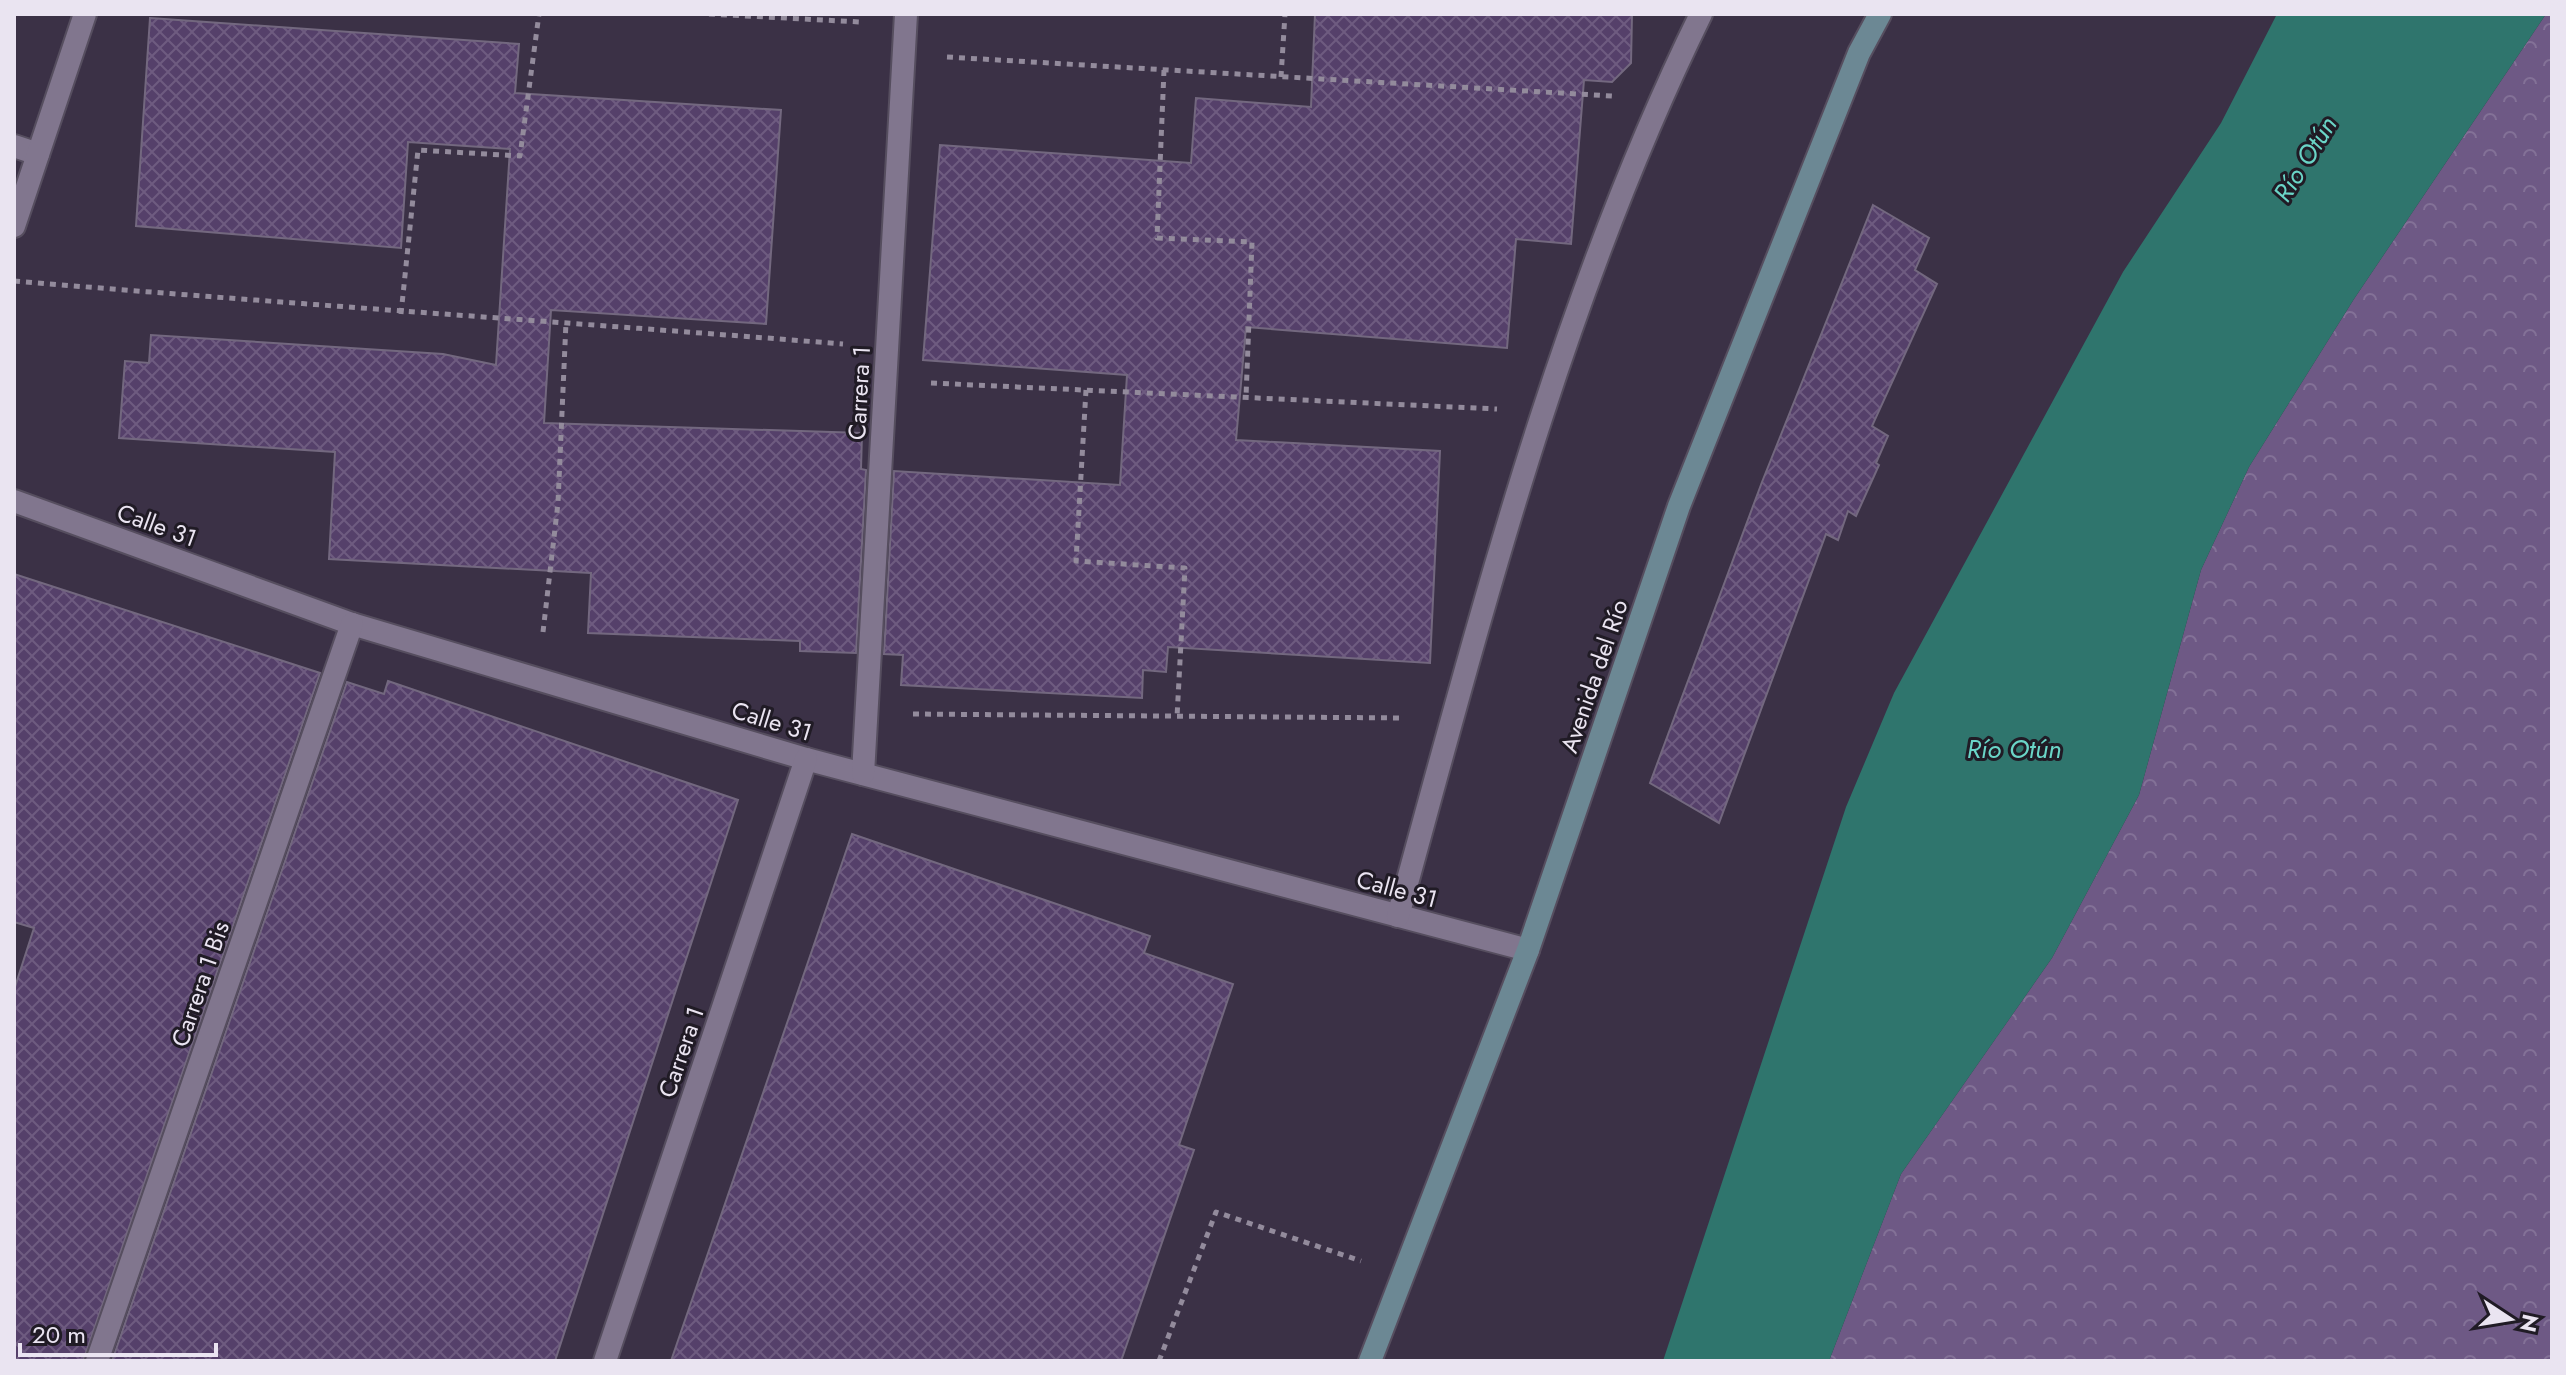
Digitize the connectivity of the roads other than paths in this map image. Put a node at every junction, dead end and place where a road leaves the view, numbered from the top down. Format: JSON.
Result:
{"nodes":[{"id":1,"x":85,"y":14,"type":"edge"},
{"id":2,"x":1701,"y":14,"type":"edge"},
{"id":3,"x":1880,"y":14,"type":"edge"},
{"id":4,"x":906,"y":20,"type":"edge"},
{"id":5,"x":14,"y":146,"type":"edge"},
{"id":6,"x":38,"y":154,"type":"junction"},
{"id":7,"x":14,"y":226,"type":"edge"},
{"id":8,"x":14,"y":501,"type":"edge"},
{"id":9,"x":352,"y":624,"type":"junction"},
{"id":10,"x":806,"y":759,"type":"junction"},
{"id":11,"x":863,"y":774,"type":"junction"},
{"id":12,"x":1398,"y":916,"type":"junction"},
{"id":13,"x":1528,"y":950,"type":"junction"},
{"id":14,"x":97,"y":1361,"type":"edge"},
{"id":15,"x":605,"y":1361,"type":"edge"},
{"id":16,"x":1370,"y":1361,"type":"edge"}],
"edges":[{"from":1,"to":6,"type":"street"},
{"from":2,"to":12,"type":"street"},
{"from":3,"to":13,"type":"main road","name":"Avenida del Río"},
{"from":4,"to":11,"type":"street","name":"Carrera 1"},
{"from":5,"to":6,"type":"street"},
{"from":6,"to":7,"type":"street"},
{"from":8,"to":9,"type":"street","name":"Calle 31"},
{"from":9,"to":10,"type":"street","name":"Calle 31"},
{"from":9,"to":14,"type":"street","name":"Carrera 1 Bis"},
{"from":10,"to":11,"type":"street","name":"Calle 31"},
{"from":10,"to":15,"type":"street","name":"Carrera 1"},
{"from":11,"to":12,"type":"street","name":"Calle 31"},
{"from":12,"to":13,"type":"street","name":"Calle 31"},
{"from":13,"to":16,"type":"main road","name":"Avenida del Río"}]}
